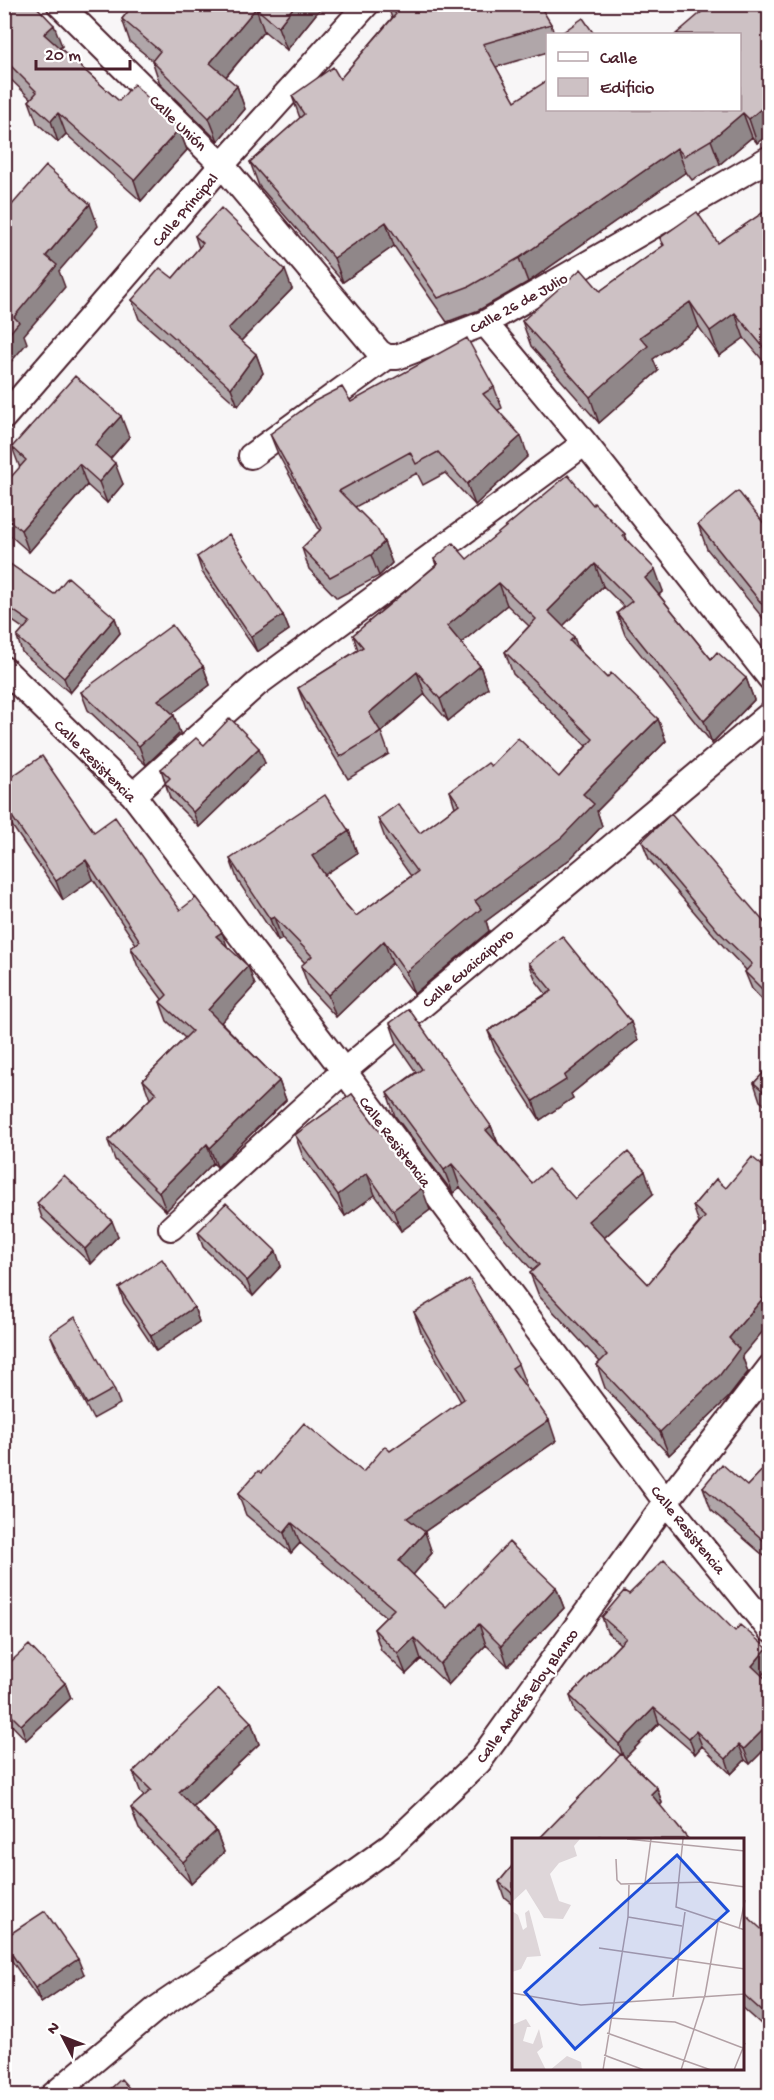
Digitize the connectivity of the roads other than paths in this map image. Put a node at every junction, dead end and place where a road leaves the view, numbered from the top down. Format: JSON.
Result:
{"nodes":[{"id":1,"x":59,"y":4,"type":"edge"},
{"id":2,"x":367,"y":4,"type":"edge"},
{"id":3,"x":770,"y":158,"type":"edge"},
{"id":4,"x":222,"y":165,"type":"junction"},
{"id":5,"x":485,"y":323,"type":"junction"},
{"id":6,"x":387,"y":357,"type":"junction"},
{"id":7,"x":4,"y":417,"type":"edge"},
{"id":8,"x":585,"y":443,"type":"junction"},
{"id":9,"x":251,"y":456,"type":"dead end"},
{"id":10,"x":4,"y":669,"type":"edge"},
{"id":11,"x":770,"y":678,"type":"edge"},
{"id":12,"x":770,"y":714,"type":"edge"},
{"id":13,"x":133,"y":795,"type":"junction"},
{"id":14,"x":344,"y":1071,"type":"junction"},
{"id":15,"x":171,"y":1228,"type":"dead end"},
{"id":16,"x":770,"y":1367,"type":"edge"},
{"id":17,"x":666,"y":1502,"type":"junction"},
{"id":18,"x":770,"y":1630,"type":"edge"},
{"id":19,"x":52,"y":2096,"type":"edge"}],
"edges":[{"from":1,"to":4,"type":"street","name":"Calle Unión"},
{"from":2,"to":4,"type":"street","name":"Calle Principal"},
{"from":3,"to":5,"type":"street","name":"Calle 26 de Julio"},
{"from":4,"to":6,"type":"street"},
{"from":4,"to":7,"type":"street","name":"Calle Principal"},
{"from":5,"to":6,"type":"street","name":"Calle 26 de Julio"},
{"from":5,"to":8,"type":"street"},
{"from":6,"to":9,"type":"street"},
{"from":8,"to":11,"type":"street"},
{"from":8,"to":13,"type":"street"},
{"from":10,"to":13,"type":"street","name":"Calle Resistencia"},
{"from":12,"to":14,"type":"street","name":"Calle Guaicaipuro"},
{"from":13,"to":14,"type":"street","name":"Calle Resistencia"},
{"from":14,"to":15,"type":"street","name":"Calle Guaicaipuro"},
{"from":14,"to":17,"type":"street","name":"Calle Resistencia"},
{"from":16,"to":17,"type":"street","name":"Calle Andrés Eloy Blanco"},
{"from":17,"to":18,"type":"street","name":"Calle Resistencia"},
{"from":17,"to":19,"type":"street","name":"Calle Andrés Eloy Blanco"}]}
